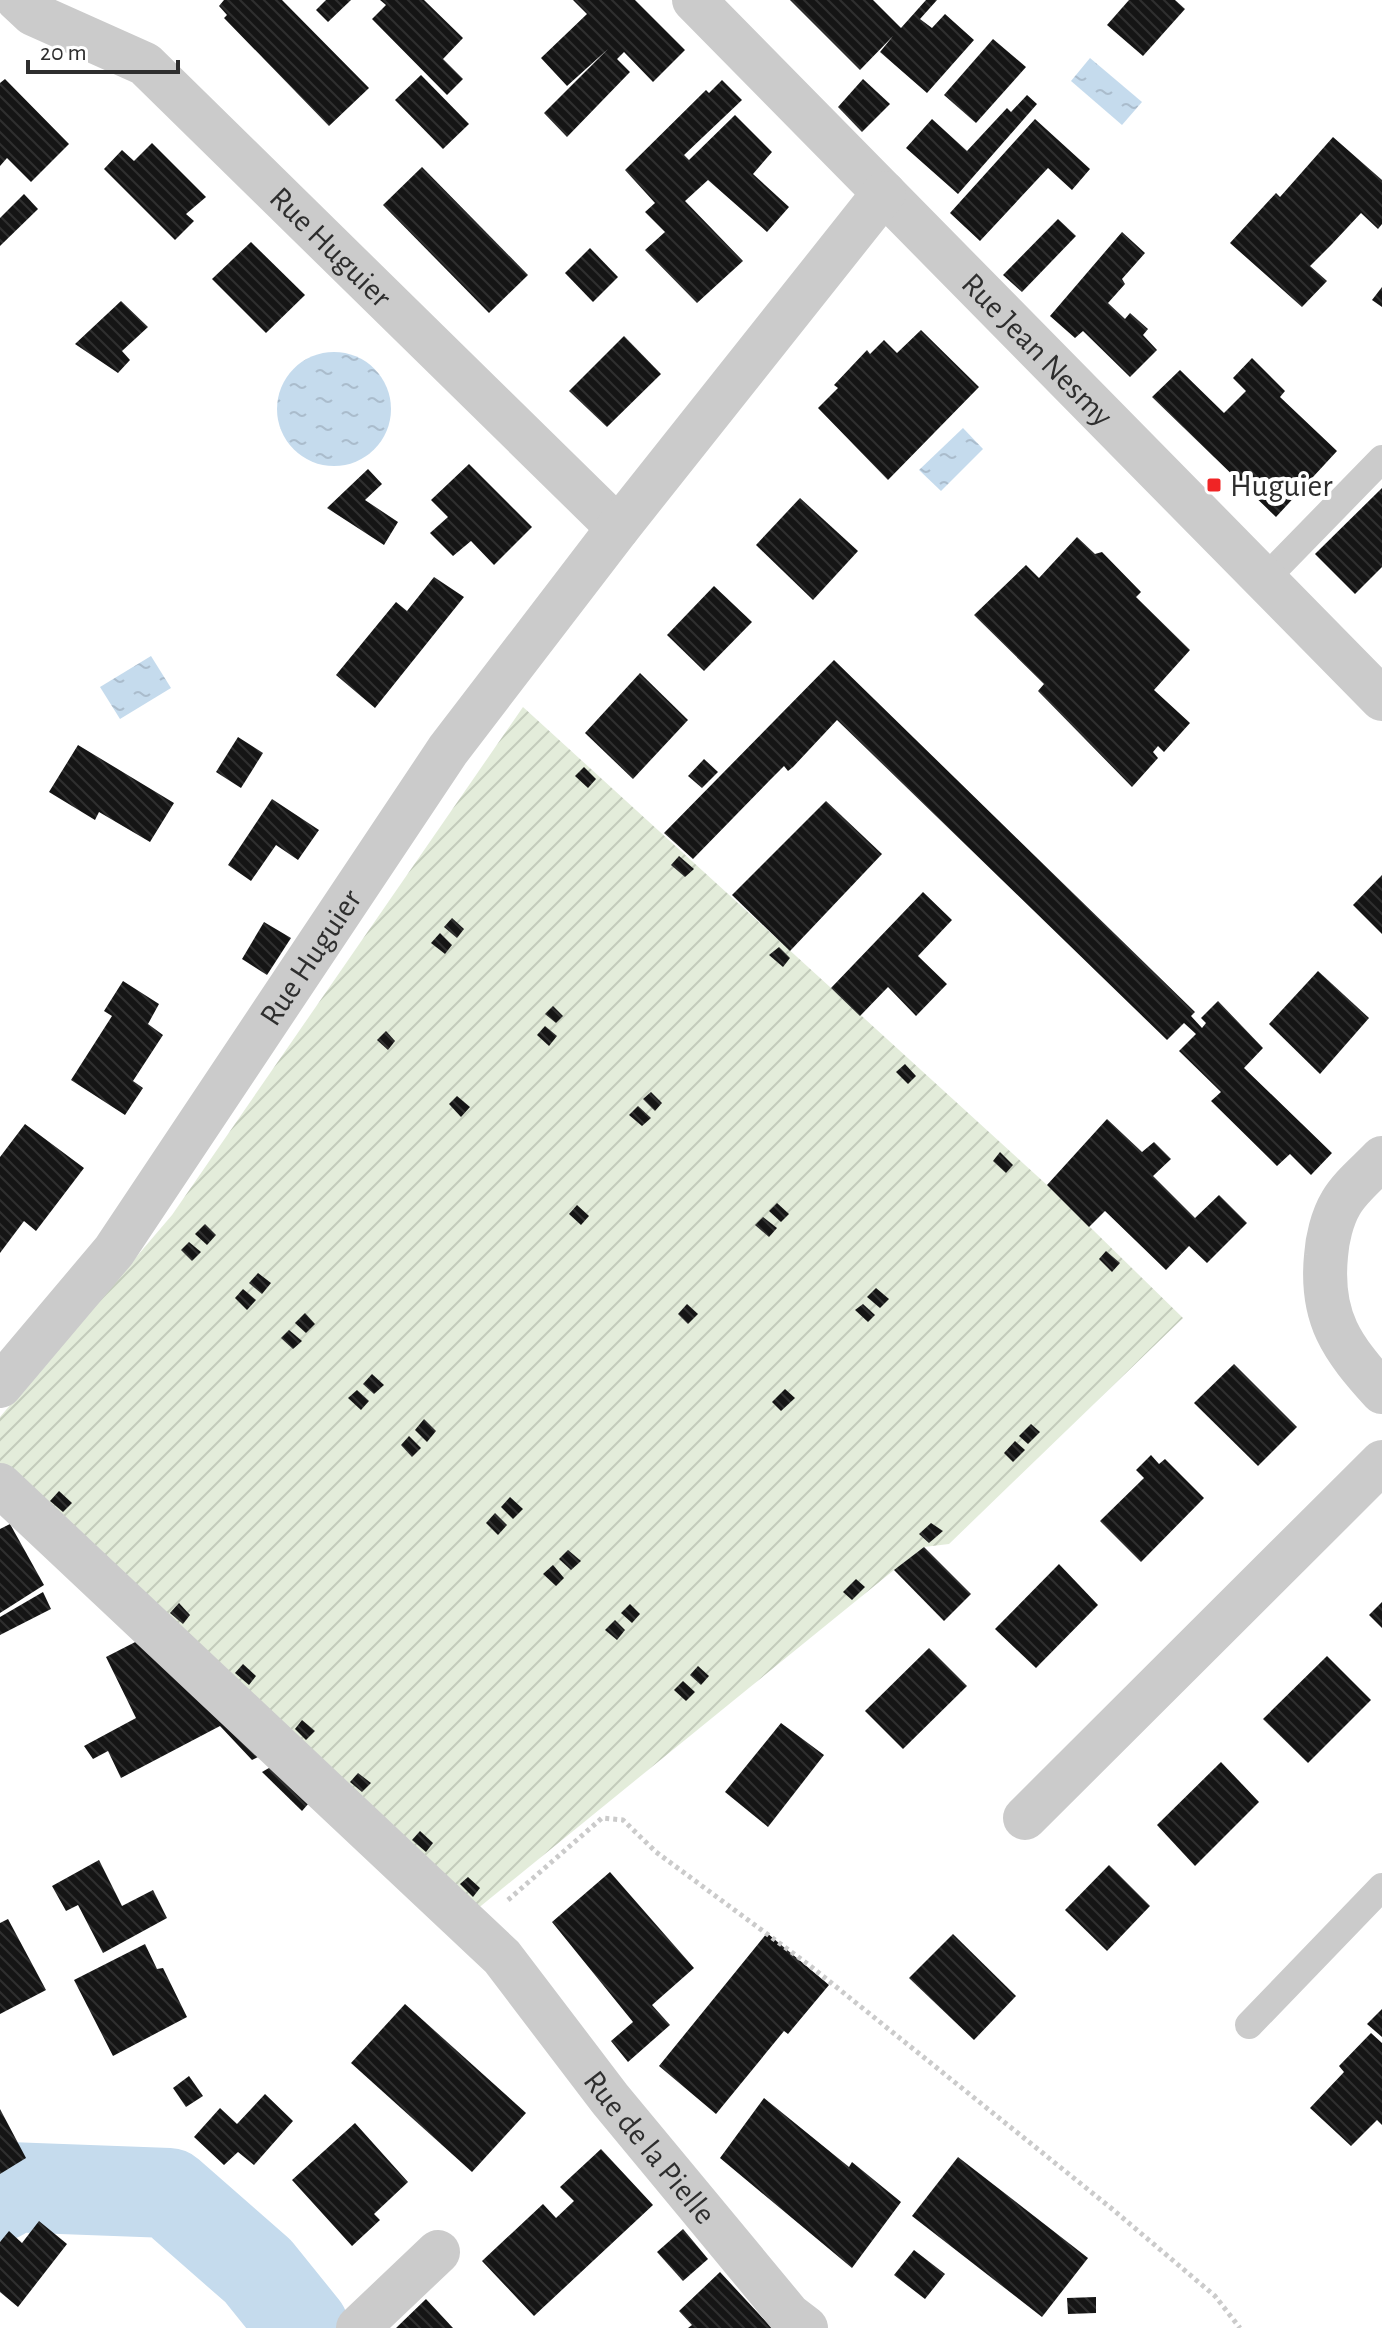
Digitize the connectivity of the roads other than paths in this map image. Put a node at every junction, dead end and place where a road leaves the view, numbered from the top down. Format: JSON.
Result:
{"nodes":[{"id":1,"x":18,"y":0,"type":"edge"},
{"id":2,"x":694,"y":0,"type":"edge"},
{"id":3,"x":884,"y":193,"type":"junction"},
{"id":4,"x":1382,"y":459,"type":"edge"},
{"id":5,"x":618,"y":528,"type":"junction"},
{"id":6,"x":1266,"y":578,"type":"junction"},
{"id":7,"x":1382,"y":699,"type":"edge"},
{"id":8,"x":1382,"y":1158,"type":"edge"},
{"id":9,"x":0,"y":1386,"type":"edge"},
{"id":10,"x":1382,"y":1392,"type":"edge"},
{"id":11,"x":1382,"y":1462,"type":"edge"},
{"id":12,"x":0,"y":1485,"type":"edge"},
{"id":13,"x":1025,"y":1818,"type":"dead end"},
{"id":14,"x":1382,"y":1887,"type":"edge"},
{"id":15,"x":1249,"y":2025,"type":"dead end"},
{"id":16,"x":438,"y":2252,"type":"dead end"},
{"id":17,"x":358,"y":2328,"type":"edge"},
{"id":18,"x":806,"y":2328,"type":"edge"}],
"edges":[{"from":1,"to":5,"type":"street","name":"Rue Huguier"},
{"from":2,"to":3,"type":"street","name":"Rue Jean Nesmy"},
{"from":3,"to":5,"type":"street","name":"Rue Huguier"},
{"from":3,"to":6,"type":"street","name":"Rue Jean Nesmy"},
{"from":4,"to":6,"type":"lane"},
{"from":5,"to":9,"type":"street","name":"Rue Huguier"},
{"from":6,"to":7,"type":"street","name":"Rue Jean Nesmy"},
{"from":8,"to":10,"type":"street"},
{"from":11,"to":13,"type":"street"},
{"from":12,"to":18,"type":"street","name":"Rue de la Pielle"},
{"from":14,"to":15,"type":"lane"},
{"from":16,"to":17,"type":"street"}]}
